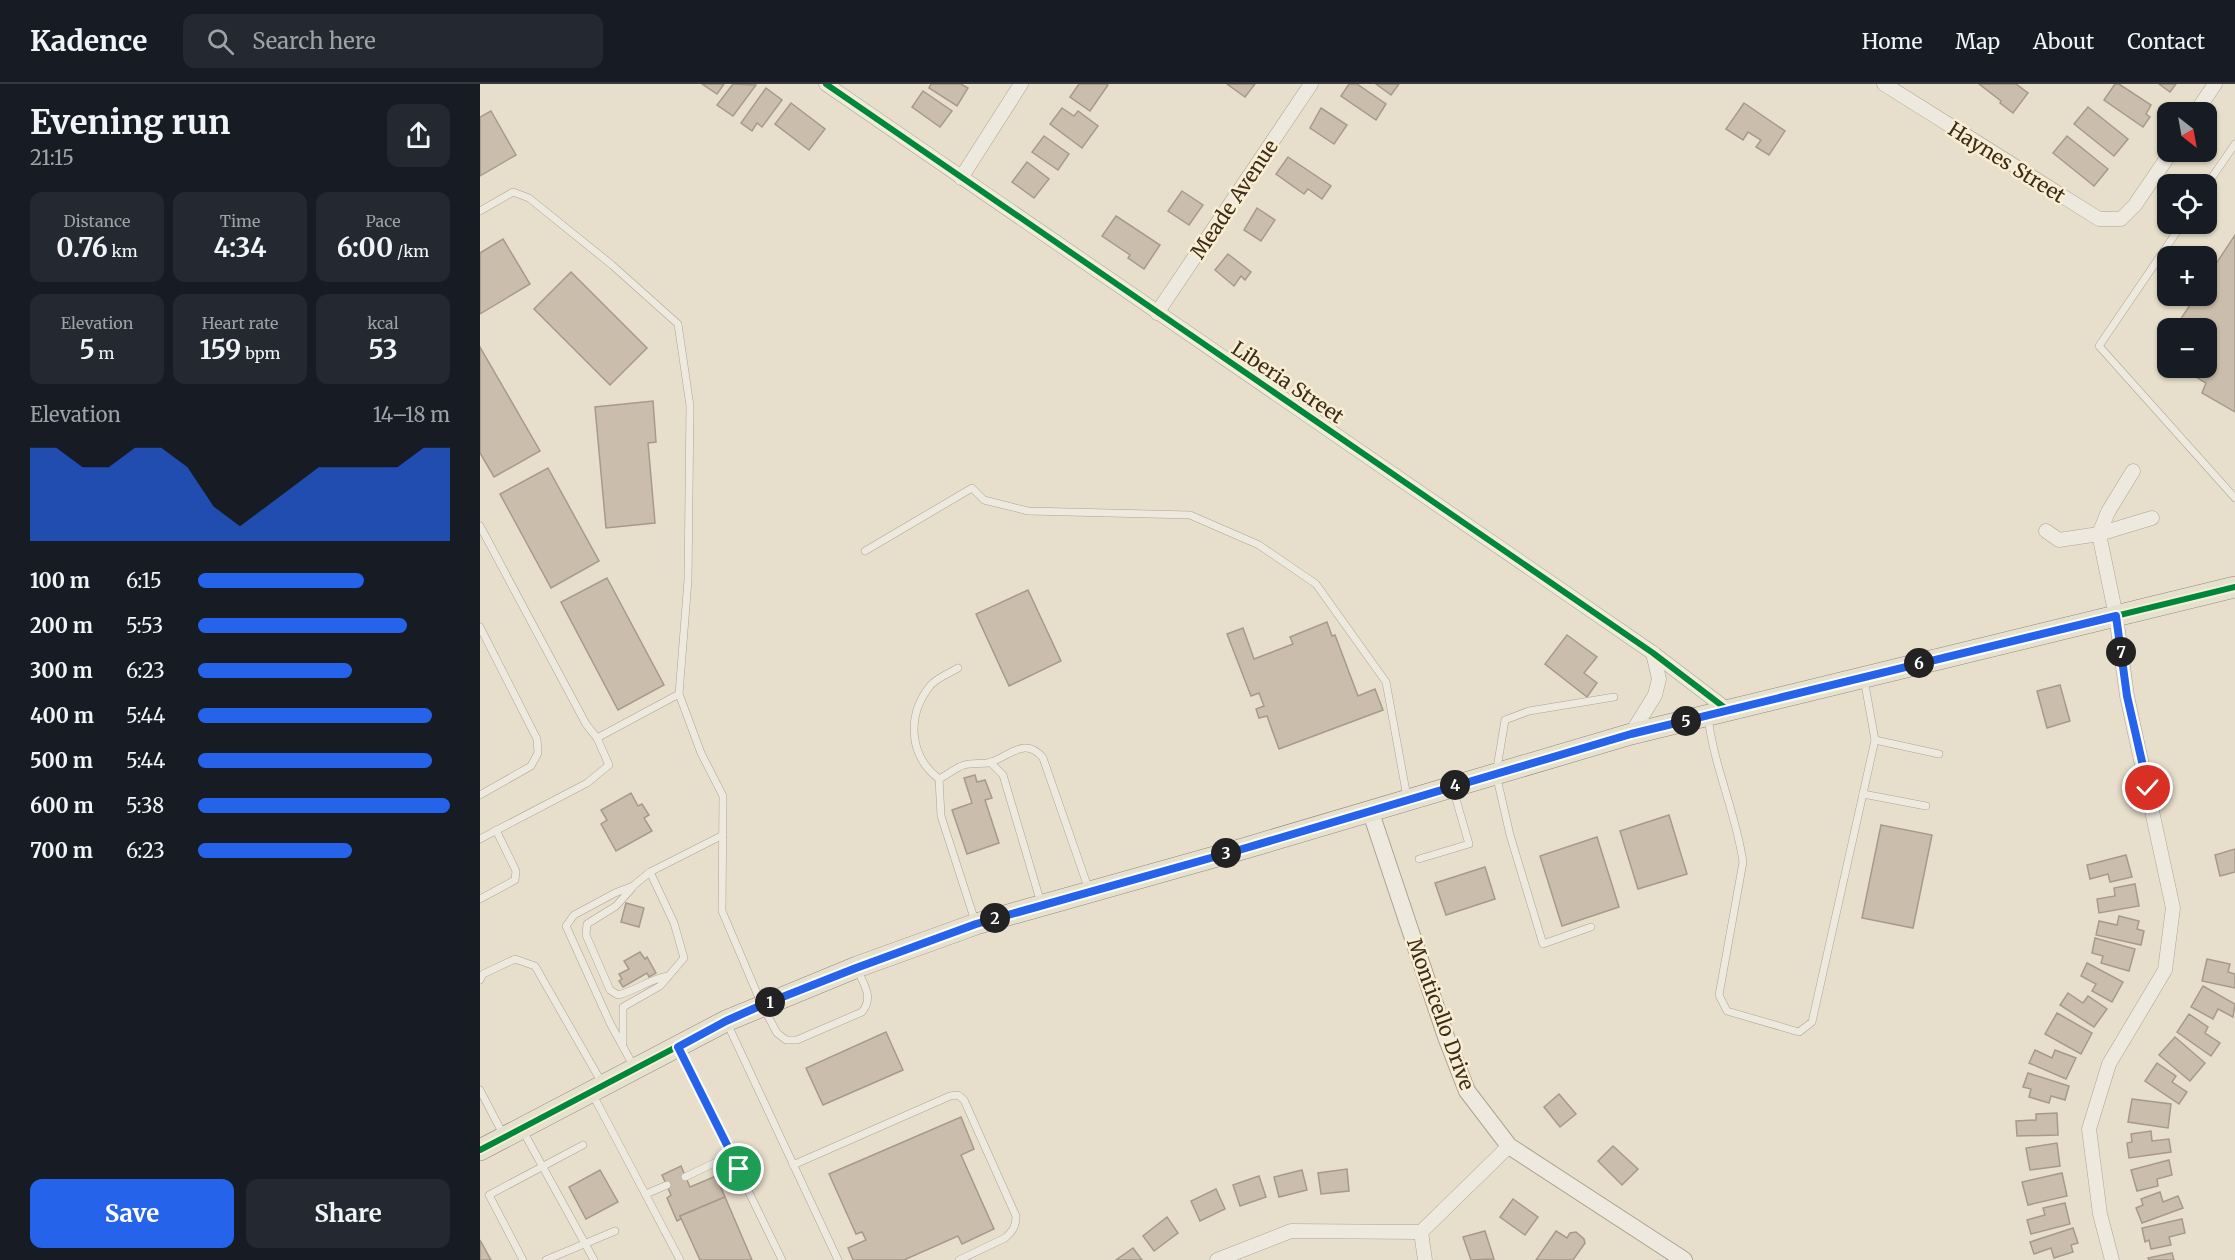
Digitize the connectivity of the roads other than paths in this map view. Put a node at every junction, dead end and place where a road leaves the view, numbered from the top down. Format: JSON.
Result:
{"nodes":[{"id":1,"x":826,"y":84,"type":"edge"},
{"id":2,"x":1021,"y":84,"type":"edge"},
{"id":3,"x":1311,"y":84,"type":"edge"},
{"id":4,"x":1884,"y":84,"type":"edge"},
{"id":5,"x":2215,"y":84,"type":"edge"},
{"id":6,"x":1899,"y":88,"type":"edge"},
{"id":7,"x":2203,"y":102,"type":"edge"},
{"id":8,"x":2235,"y":144,"type":"edge"},
{"id":9,"x":2164,"y":162,"type":"edge"},
{"id":10,"x":2214,"y":174,"type":"edge"},
{"id":11,"x":961,"y":178,"type":"junction"},
{"id":12,"x":480,"y":211,"type":"edge"},
{"id":13,"x":2174,"y":234,"type":"edge"},
{"id":14,"x":1157,"y":313,"type":"junction"},
{"id":15,"x":2133,"y":471,"type":"dead end"},
{"id":16,"x":2235,"y":497,"type":"edge"},
{"id":17,"x":2152,"y":518,"type":"dead end"},
{"id":18,"x":480,"y":526,"type":"edge"},
{"id":19,"x":2046,"y":531,"type":"dead end"},
{"id":20,"x":2099,"y":534,"type":"junction"},
{"id":21,"x":865,"y":551,"type":"dead end"},
{"id":22,"x":2235,"y":587,"type":"edge"},
{"id":23,"x":2116,"y":616,"type":"junction"},
{"id":24,"x":480,"y":627,"type":"edge"},
{"id":25,"x":1653,"y":653,"type":"junction"},
{"id":26,"x":958,"y":668,"type":"dead end"},
{"id":27,"x":1863,"y":677,"type":"junction"},
{"id":28,"x":679,"y":694,"type":"junction"},
{"id":29,"x":1614,"y":697,"type":"dead end"},
{"id":30,"x":1729,"y":711,"type":"junction"},
{"id":31,"x":1708,"y":716,"type":"junction"},
{"id":32,"x":1631,"y":734,"type":"junction"},
{"id":33,"x":597,"y":738,"type":"junction"},
{"id":34,"x":1875,"y":740,"type":"junction"},
{"id":35,"x":1939,"y":754,"type":"dead end"},
{"id":36,"x":990,"y":762,"type":"junction"},
{"id":37,"x":1496,"y":774,"type":"junction"},
{"id":38,"x":939,"y":779,"type":"junction"},
{"id":39,"x":1453,"y":786,"type":"junction"},
{"id":40,"x":1863,"y":794,"type":"junction"},
{"id":41,"x":480,"y":795,"type":"edge"},
{"id":42,"x":1408,"y":799,"type":"junction"},
{"id":43,"x":1926,"y":806,"type":"dead end"},
{"id":44,"x":1370,"y":810,"type":"junction"},
{"id":45,"x":496,"y":830,"type":"junction"},
{"id":46,"x":723,"y":835,"type":"junction"},
{"id":47,"x":480,"y":839,"type":"edge"},
{"id":48,"x":1419,"y":859,"type":"dead end"},
{"id":49,"x":650,"y":872,"type":"junction"},
{"id":50,"x":633,"y":886,"type":"junction"},
{"id":51,"x":1089,"y":892,"type":"junction"},
{"id":52,"x":480,"y":899,"type":"edge"},
{"id":53,"x":1042,"y":905,"type":"junction"},
{"id":54,"x":976,"y":924,"type":"junction"},
{"id":55,"x":1591,"y":927,"type":"dead end"},
{"id":56,"x":856,"y":968,"type":"junction"},
{"id":57,"x":668,"y":976,"type":"junction"},
{"id":58,"x":480,"y":980,"type":"edge"},
{"id":59,"x":762,"y":1005,"type":"junction"},
{"id":60,"x":726,"y":1021,"type":"junction"},
{"id":61,"x":623,"y":1046,"type":"junction"},
{"id":62,"x":678,"y":1047,"type":"junction"},
{"id":63,"x":635,"y":1069,"type":"junction"},
{"id":64,"x":597,"y":1089,"type":"junction"},
{"id":65,"x":480,"y":1090,"type":"edge"},
{"id":66,"x":513,"y":1133,"type":"junction"},
{"id":67,"x":583,"y":1144,"type":"dead end"},
{"id":68,"x":1509,"y":1146,"type":"junction"},
{"id":69,"x":480,"y":1150,"type":"edge"},
{"id":70,"x":731,"y":1155,"type":"junction"},
{"id":71,"x":542,"y":1165,"type":"junction"},
{"id":72,"x":793,"y":1165,"type":"junction"},
{"id":73,"x":686,"y":1177,"type":"dead end"},
{"id":74,"x":667,"y":1185,"type":"dead end"},
{"id":75,"x":646,"y":1194,"type":"junction"},
{"id":76,"x":615,"y":1231,"type":"dead end"},
{"id":77,"x":1421,"y":1232,"type":"junction"},
{"id":78,"x":585,"y":1244,"type":"junction"},
{"id":79,"x":523,"y":1260,"type":"edge"},
{"id":80,"x":546,"y":1260,"type":"edge"},
{"id":81,"x":594,"y":1260,"type":"edge"},
{"id":82,"x":680,"y":1260,"type":"edge"},
{"id":83,"x":782,"y":1260,"type":"edge"},
{"id":84,"x":838,"y":1260,"type":"edge"},
{"id":85,"x":959,"y":1260,"type":"edge"},
{"id":86,"x":1217,"y":1260,"type":"edge"},
{"id":87,"x":1425,"y":1260,"type":"edge"},
{"id":88,"x":1684,"y":1260,"type":"edge"},
{"id":89,"x":2112,"y":1260,"type":"edge"}],
"edges":[{"from":1,"to":11,"type":"street","name":"Liberia Street"},
{"from":2,"to":11,"type":"street"},
{"from":3,"to":14,"type":"street","name":"Meade Avenue"},
{"from":4,"to":6,"type":"street","name":"Haynes Street"},
{"from":5,"to":7,"type":"street"},
{"from":6,"to":9,"type":"street","name":"Haynes Street"},
{"from":8,"to":10,"type":"lane"},
{"from":11,"to":14,"type":"street","name":"Liberia Street"},
{"from":12,"to":28,"type":"lane"},
{"from":13,"to":16,"type":"lane"},
{"from":14,"to":25,"type":"street","name":"Liberia Street"},
{"from":15,"to":20,"type":"street"},
{"from":17,"to":20,"type":"street"},
{"from":18,"to":33,"type":"lane"},
{"from":19,"to":20,"type":"street"},
{"from":20,"to":23,"type":"street"},
{"from":21,"to":42,"type":"lane"},
{"from":22,"to":23,"type":"main road"},
{"from":23,"to":27,"type":"main road"},
{"from":23,"to":89,"type":"street"},
{"from":24,"to":41,"type":"lane"},
{"from":25,"to":30,"type":"street","name":"Liberia Street"},
{"from":25,"to":32,"type":"street"},
{"from":26,"to":38,"type":"lane"},
{"from":27,"to":30,"type":"main road"},
{"from":27,"to":34,"type":"lane"},
{"from":28,"to":33,"type":"lane"},
{"from":28,"to":46,"type":"lane"},
{"from":29,"to":37,"type":"lane"},
{"from":30,"to":31,"type":"main road"},
{"from":31,"to":32,"type":"main road"},
{"from":31,"to":40,"type":"lane"},
{"from":32,"to":37,"type":"main road"},
{"from":33,"to":45,"type":"lane"},
{"from":34,"to":35,"type":"lane"},
{"from":34,"to":40,"type":"lane"},
{"from":36,"to":38,"type":"lane"},
{"from":36,"to":51,"type":"lane"},
{"from":36,"to":53,"type":"lane"},
{"from":37,"to":39,"type":"main road"},
{"from":37,"to":55,"type":"lane"},
{"from":38,"to":54,"type":"lane"},
{"from":39,"to":42,"type":"main road"},
{"from":39,"to":48,"type":"lane"},
{"from":40,"to":43,"type":"lane"},
{"from":42,"to":44,"type":"main road"},
{"from":44,"to":51,"type":"main road"},
{"from":44,"to":68,"type":"street","name":"Monticello Drive"},
{"from":45,"to":47,"type":"lane"},
{"from":45,"to":52,"type":"lane"},
{"from":46,"to":49,"type":"lane"},
{"from":46,"to":59,"type":"lane"},
{"from":49,"to":50,"type":"lane"},
{"from":49,"to":57,"type":"lane"},
{"from":50,"to":57,"type":"lane"},
{"from":50,"to":61,"type":"lane"},
{"from":51,"to":53,"type":"main road"},
{"from":53,"to":54,"type":"main road"},
{"from":54,"to":56,"type":"main road"},
{"from":56,"to":59,"type":"main road"},
{"from":56,"to":59,"type":"lane"},
{"from":57,"to":61,"type":"lane"},
{"from":58,"to":64,"type":"lane"},
{"from":59,"to":60,"type":"main road"},
{"from":60,"to":62,"type":"main road"},
{"from":60,"to":72,"type":"lane"},
{"from":61,"to":63,"type":"lane"},
{"from":62,"to":63,"type":"main road"},
{"from":62,"to":70,"type":"lane"},
{"from":63,"to":64,"type":"main road"},
{"from":64,"to":66,"type":"main road"},
{"from":64,"to":75,"type":"lane"},
{"from":65,"to":66,"type":"lane"},
{"from":66,"to":69,"type":"main road"},
{"from":66,"to":71,"type":"lane"},
{"from":67,"to":71,"type":"lane"},
{"from":68,"to":77,"type":"street"},
{"from":68,"to":88,"type":"street","name":"Monticello Drive"},
{"from":70,"to":73,"type":"lane"},
{"from":70,"to":83,"type":"lane"},
{"from":71,"to":78,"type":"lane"},
{"from":71,"to":79,"type":"lane"},
{"from":72,"to":84,"type":"lane"},
{"from":72,"to":85,"type":"lane"},
{"from":74,"to":75,"type":"lane"},
{"from":75,"to":82,"type":"lane"},
{"from":76,"to":78,"type":"lane"},
{"from":77,"to":86,"type":"street"},
{"from":77,"to":87,"type":"street"},
{"from":78,"to":80,"type":"lane"},
{"from":78,"to":81,"type":"lane"}]}
